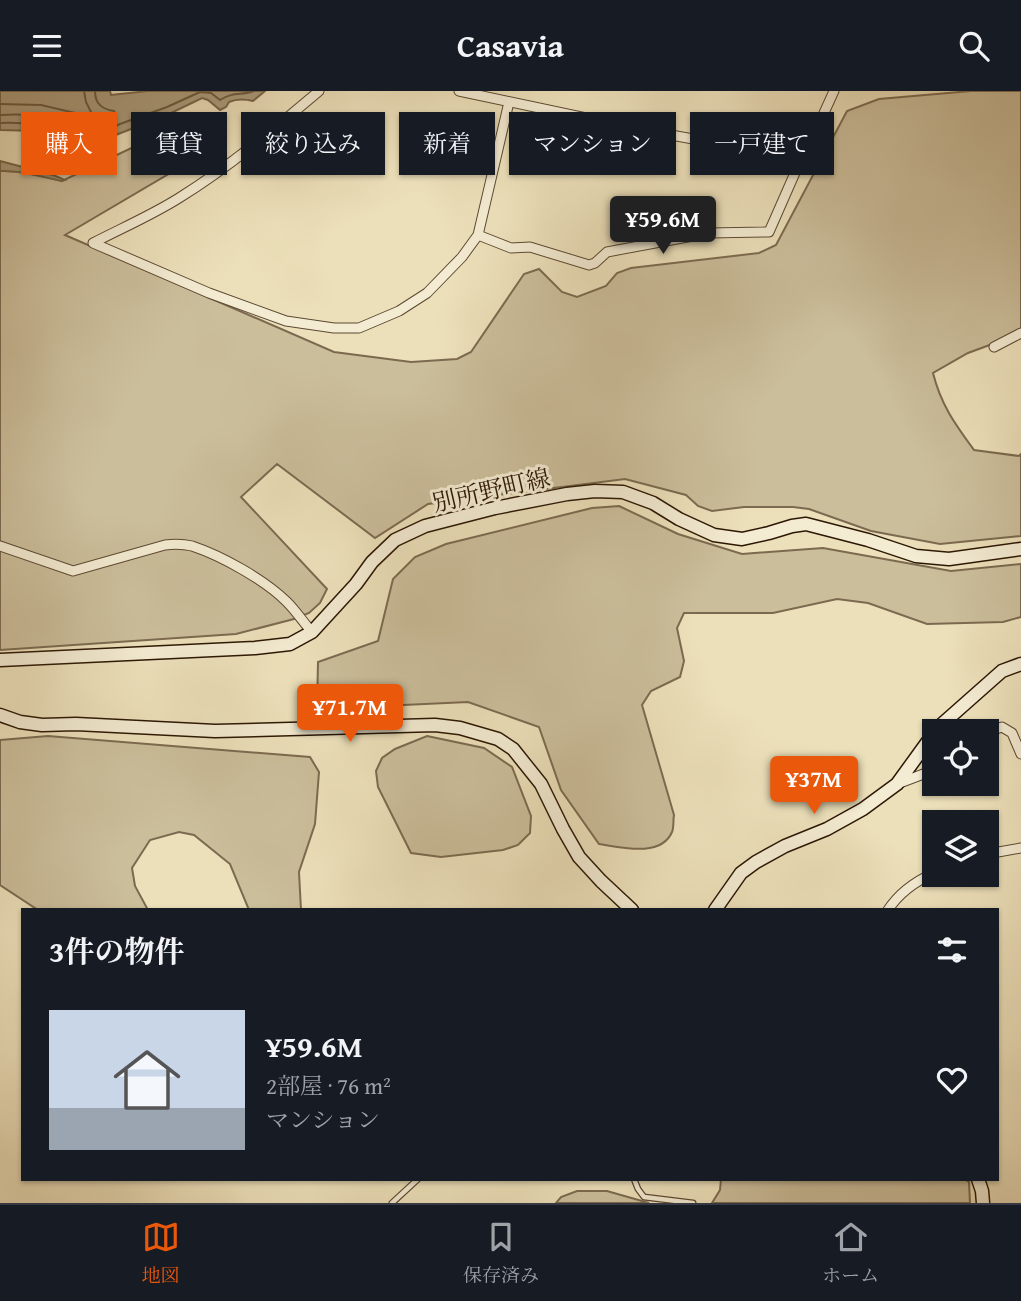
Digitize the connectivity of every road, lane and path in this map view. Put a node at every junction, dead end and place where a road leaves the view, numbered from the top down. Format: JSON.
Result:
{"nodes":[{"id":1,"x":319,"y":91,"type":"edge"},
{"id":2,"x":459,"y":91,"type":"edge"},
{"id":3,"x":834,"y":91,"type":"edge"},
{"id":4,"x":509,"y":101,"type":"junction"},
{"id":5,"x":824,"y":112,"type":"edge"},
{"id":6,"x":690,"y":138,"type":"edge"},
{"id":7,"x":794,"y":175,"type":"edge"},
{"id":8,"x":478,"y":235,"type":"junction"},
{"id":9,"x":1021,"y":333,"type":"edge"},
{"id":10,"x":994,"y":347,"type":"dead end"},
{"id":11,"x":0,"y":546,"type":"edge"},
{"id":12,"x":1021,"y":549,"type":"edge"},
{"id":13,"x":312,"y":632,"type":"junction"},
{"id":14,"x":0,"y":660,"type":"edge"},
{"id":15,"x":1021,"y":664,"type":"edge"},
{"id":16,"x":0,"y":715,"type":"edge"},
{"id":17,"x":948,"y":719,"type":"edge"},
{"id":18,"x":999,"y":728,"type":"edge"},
{"id":19,"x":922,"y":750,"type":"edge"},
{"id":20,"x":1021,"y":754,"type":"edge"},
{"id":21,"x":922,"y":775,"type":"edge"},
{"id":22,"x":897,"y":784,"type":"junction"},
{"id":23,"x":1021,"y":848,"type":"edge"},
{"id":24,"x":999,"y":852,"type":"edge"},
{"id":25,"x":922,"y":878,"type":"edge"},
{"id":26,"x":630,"y":908,"type":"edge"},
{"id":27,"x":716,"y":908,"type":"edge"},
{"id":28,"x":890,"y":908,"type":"edge"},
{"id":29,"x":416,"y":1181,"type":"edge"},
{"id":30,"x":635,"y":1181,"type":"edge"},
{"id":31,"x":979,"y":1181,"type":"edge"},
{"id":32,"x":392,"y":1203,"type":"edge"},
{"id":33,"x":693,"y":1203,"type":"edge"},
{"id":34,"x":983,"y":1203,"type":"edge"}],
"edges":[{"from":1,"to":8,"type":"street"},
{"from":2,"to":4,"type":"street"},
{"from":3,"to":5,"type":"street"},
{"from":4,"to":6,"type":"street"},
{"from":4,"to":8,"type":"street"},
{"from":7,"to":8,"type":"street"},
{"from":9,"to":10,"type":"street"},
{"from":11,"to":13,"type":"street"},
{"from":12,"to":13,"type":"street","name":"別所野町線"},
{"from":13,"to":14,"type":"street","name":"別所野町線"},
{"from":15,"to":17,"type":"street"},
{"from":16,"to":26,"type":"street"},
{"from":18,"to":20,"type":"street"},
{"from":19,"to":22,"type":"street"},
{"from":21,"to":22,"type":"street"},
{"from":22,"to":27,"type":"street"},
{"from":23,"to":24,"type":"street"},
{"from":25,"to":28,"type":"street"},
{"from":29,"to":32,"type":"lane"},
{"from":30,"to":33,"type":"lane"},
{"from":31,"to":34,"type":"street"}]}
